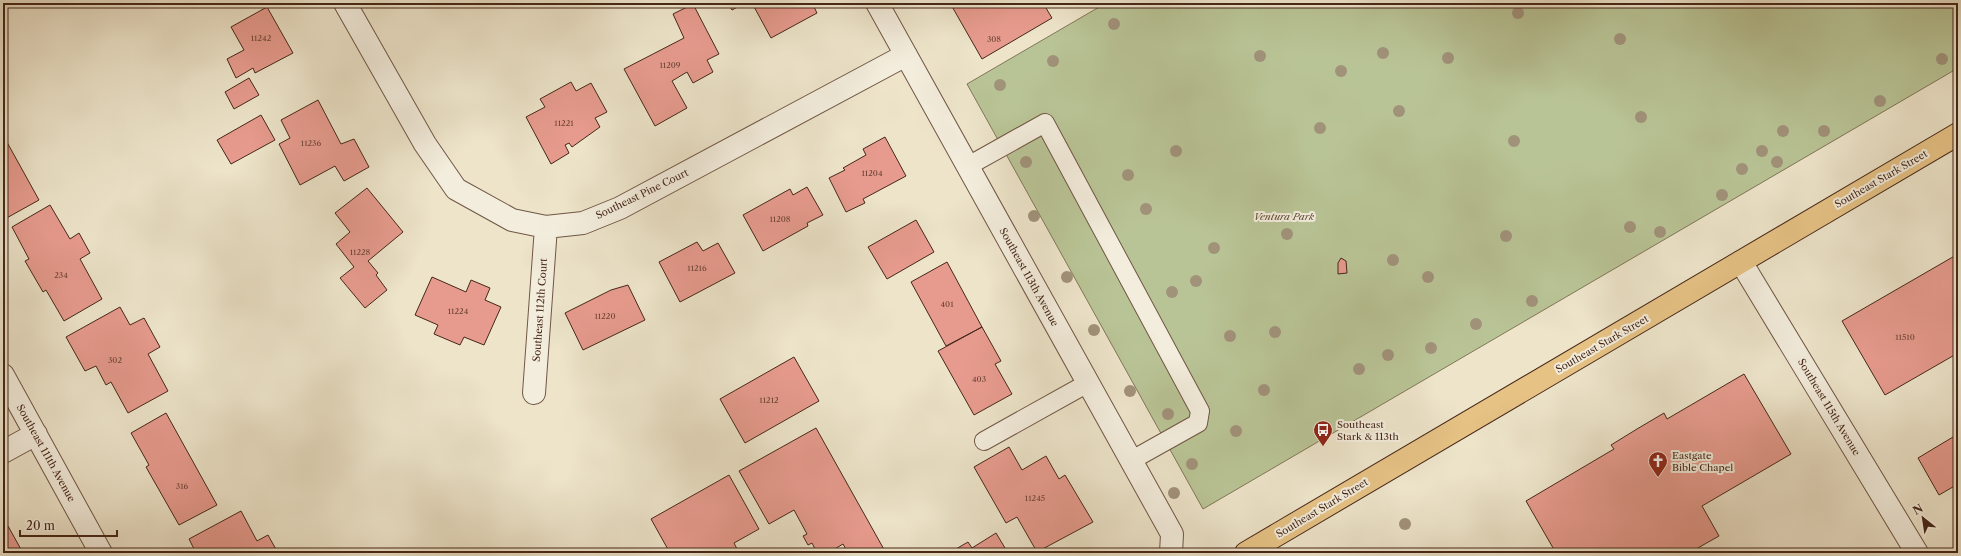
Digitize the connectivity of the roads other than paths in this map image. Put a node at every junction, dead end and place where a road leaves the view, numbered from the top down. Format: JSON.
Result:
{"nodes":[{"id":1,"x":345,"y":3,"type":"edge"},
{"id":2,"x":877,"y":3,"type":"edge"},
{"id":3,"x":906,"y":55,"type":"junction"},
{"id":4,"x":1958,"y":134,"type":"edge"},
{"id":5,"x":968,"y":166,"type":"junction"},
{"id":6,"x":546,"y":227,"type":"junction"},
{"id":7,"x":1741,"y":262,"type":"junction"},
{"id":8,"x":3,"y":375,"type":"edge"},
{"id":9,"x":1088,"y":383,"type":"junction"},
{"id":10,"x":534,"y":393,"type":"dead end"},
{"id":11,"x":36,"y":434,"type":"junction"},
{"id":12,"x":984,"y":441,"type":"dead end"},
{"id":13,"x":3,"y":452,"type":"edge"},
{"id":14,"x":1132,"y":460,"type":"junction"},
{"id":15,"x":101,"y":553,"type":"edge"},
{"id":16,"x":1171,"y":553,"type":"edge"},
{"id":17,"x":1246,"y":553,"type":"edge"},
{"id":18,"x":1917,"y":553,"type":"edge"}],
"edges":[{"from":1,"to":6,"type":"street","name":"Southeast Pine Court"},
{"from":2,"to":3,"type":"street","name":"Southeast 113th Avenue"},
{"from":3,"to":5,"type":"street","name":"Southeast 113th Avenue"},
{"from":3,"to":6,"type":"street","name":"Southeast Pine Court"},
{"from":4,"to":7,"type":"main road","name":"Southeast Stark Street"},
{"from":5,"to":9,"type":"street","name":"Southeast 113th Avenue"},
{"from":5,"to":14,"type":"lane"},
{"from":6,"to":10,"type":"street","name":"Southeast 112th Court"},
{"from":7,"to":17,"type":"main road","name":"Southeast Stark Street"},
{"from":7,"to":18,"type":"street","name":"Southeast 115th Avenue"},
{"from":8,"to":11,"type":"street","name":"Southeast 111th Avenue"},
{"from":9,"to":12,"type":"lane"},
{"from":9,"to":14,"type":"street","name":"Southeast 113th Avenue"},
{"from":11,"to":13,"type":"street"},
{"from":11,"to":15,"type":"street","name":"Southeast 111th Avenue"},
{"from":14,"to":16,"type":"street","name":"Southeast 113th Avenue"}]}
